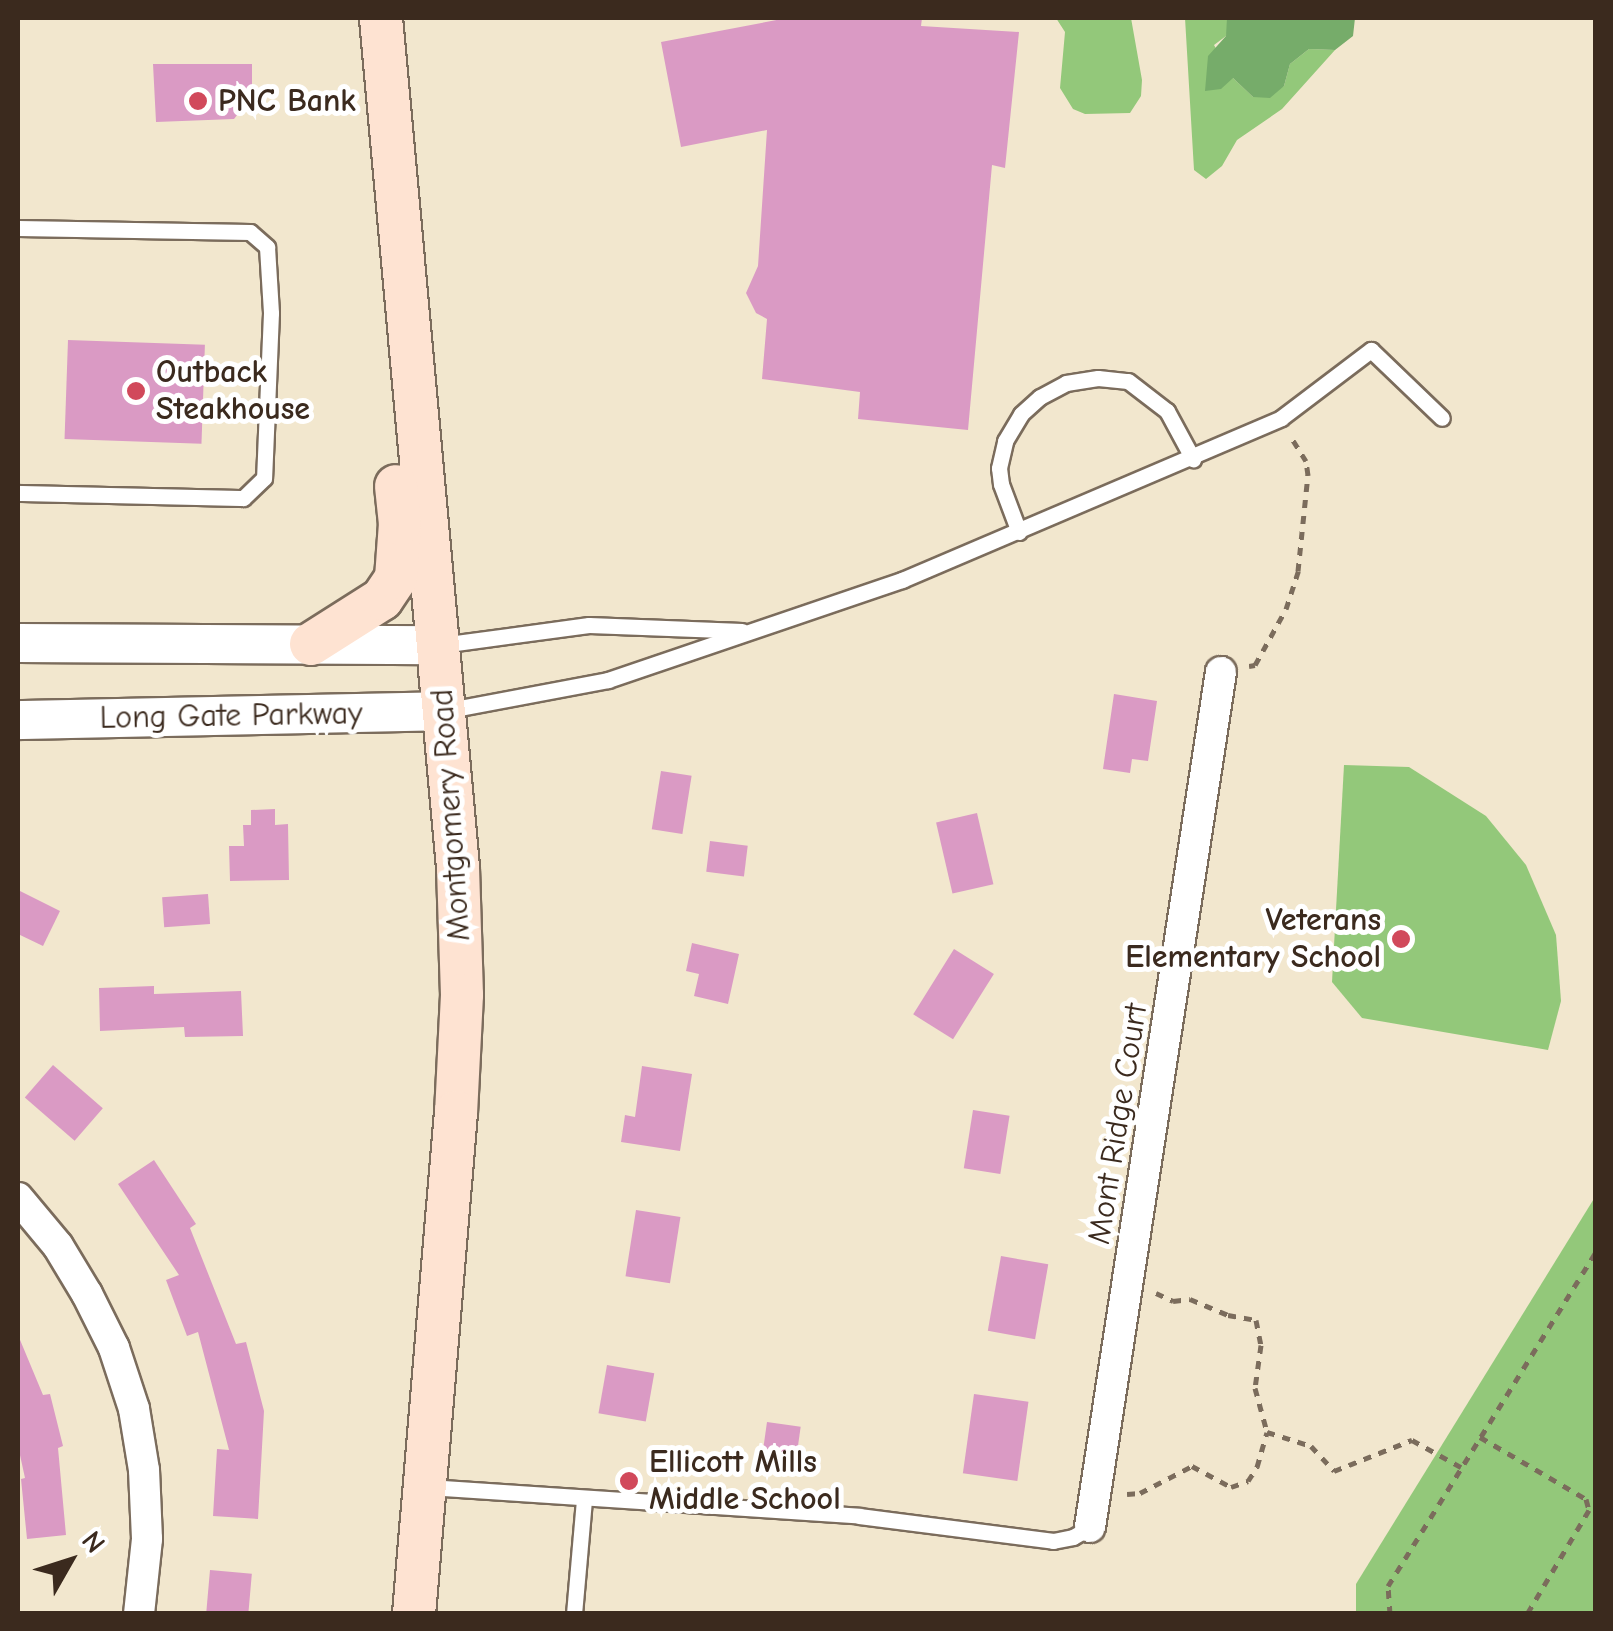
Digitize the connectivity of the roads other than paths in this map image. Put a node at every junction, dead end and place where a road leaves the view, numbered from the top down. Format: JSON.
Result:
{"nodes":[{"id":1,"x":381,"y":18,"type":"edge"},
{"id":2,"x":394,"y":179,"type":"junction"},
{"id":3,"x":18,"y":228,"type":"edge"},
{"id":4,"x":1442,"y":418,"type":"dead end"},
{"id":5,"x":1193,"y":459,"type":"junction"},
{"id":6,"x":18,"y":493,"type":"edge"},
{"id":7,"x":1019,"y":532,"type":"junction"},
{"id":8,"x":751,"y":632,"type":"junction"},
{"id":9,"x":18,"y":642,"type":"edge"},
{"id":10,"x":311,"y":644,"type":"junction"},
{"id":11,"x":438,"y":645,"type":"junction"},
{"id":12,"x":1221,"y":672,"type":"road end"},
{"id":13,"x":445,"y":711,"type":"junction"},
{"id":14,"x":18,"y":720,"type":"edge"},
{"id":15,"x":18,"y":1198,"type":"edge"},
{"id":16,"x":424,"y":1487,"type":"junction"},
{"id":17,"x":584,"y":1499,"type":"junction"},
{"id":18,"x":1090,"y":1527,"type":"joint"},
{"id":19,"x":139,"y":1614,"type":"edge"},
{"id":20,"x":414,"y":1614,"type":"edge"},
{"id":21,"x":574,"y":1614,"type":"edge"}],
"edges":[{"from":1,"to":2,"type":"main road","name":"Montgomery Road"},
{"from":2,"to":10,"type":"main road"},
{"from":2,"to":11,"type":"main road","name":"Montgomery Road"},
{"from":3,"to":6,"type":"lane"},
{"from":4,"to":5,"type":"lane"},
{"from":5,"to":7,"type":"lane"},
{"from":5,"to":7,"type":"lane"},
{"from":7,"to":8,"type":"lane"},
{"from":8,"to":11,"type":"lane"},
{"from":8,"to":13,"type":"lane"},
{"from":9,"to":10,"type":"street"},
{"from":10,"to":11,"type":"street"},
{"from":11,"to":13,"type":"main road","name":"Montgomery Road"},
{"from":12,"to":18,"type":"street","name":"Mont Ridge Court"},
{"from":13,"to":14,"type":"street","name":"Long Gate Parkway"},
{"from":13,"to":16,"type":"main road","name":"Montgomery Road"},
{"from":15,"to":19,"type":"street"},
{"from":16,"to":17,"type":"lane"},
{"from":16,"to":20,"type":"main road","name":"Montgomery Road"},
{"from":17,"to":18,"type":"lane"},
{"from":17,"to":21,"type":"lane"}]}
